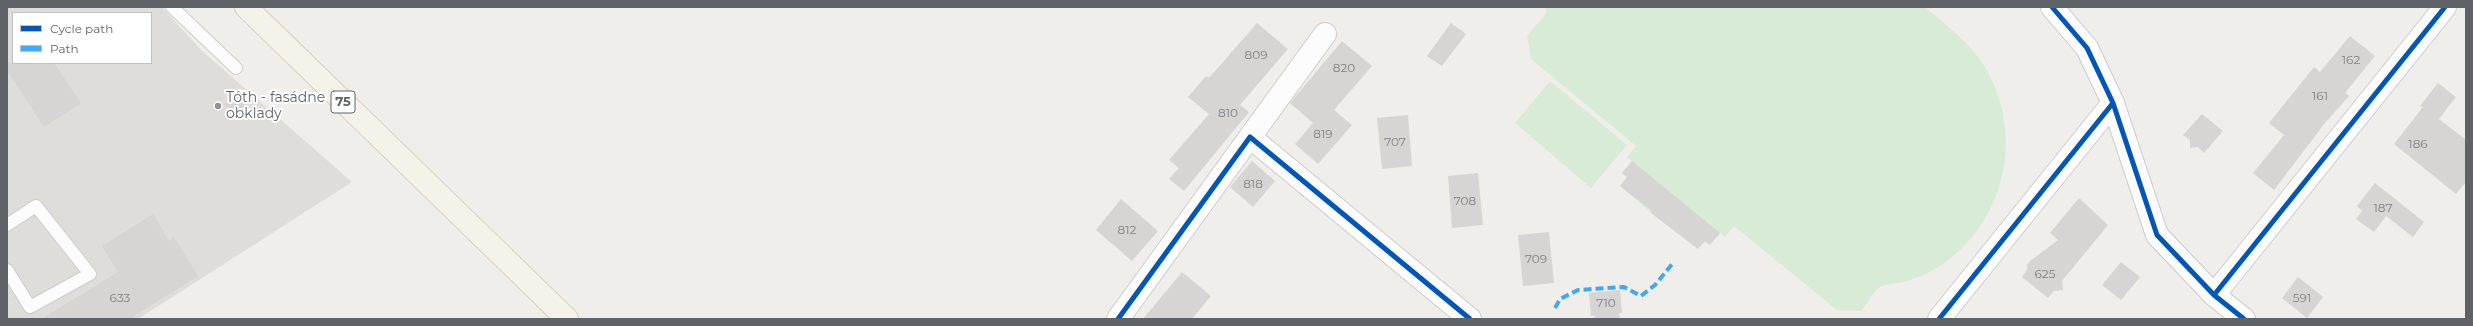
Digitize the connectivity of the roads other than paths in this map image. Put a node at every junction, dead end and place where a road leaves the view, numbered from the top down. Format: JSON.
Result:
{"nodes":[{"id":1,"x":172,"y":7,"type":"edge"},
{"id":2,"x":246,"y":7,"type":"edge"},
{"id":3,"x":2052,"y":7,"type":"edge"},
{"id":4,"x":2445,"y":7,"type":"edge"},
{"id":5,"x":1325,"y":34,"type":"dead end"},
{"id":6,"x":236,"y":68,"type":"dead end"},
{"id":7,"x":2114,"y":103,"type":"junction"},
{"id":8,"x":1250,"y":138,"type":"junction"},
{"id":9,"x":7,"y":225,"type":"edge"},
{"id":10,"x":7,"y":270,"type":"edge"},
{"id":11,"x":2214,"y":295,"type":"junction"},
{"id":12,"x":567,"y":319,"type":"edge"},
{"id":13,"x":1118,"y":319,"type":"edge"},
{"id":14,"x":1470,"y":319,"type":"edge"},
{"id":15,"x":1939,"y":319,"type":"edge"},
{"id":16,"x":2244,"y":319,"type":"edge"}],
"edges":[{"from":1,"to":6,"type":"lane"},
{"from":2,"to":12,"type":"main road","number":"75"},
{"from":3,"to":7,"type":"street"},
{"from":4,"to":11,"type":"street"},
{"from":5,"to":8,"type":"street"},
{"from":7,"to":11,"type":"street"},
{"from":7,"to":15,"type":"street"},
{"from":8,"to":13,"type":"street"},
{"from":8,"to":14,"type":"street"},
{"from":9,"to":10,"type":"lane"},
{"from":11,"to":16,"type":"street"}]}
